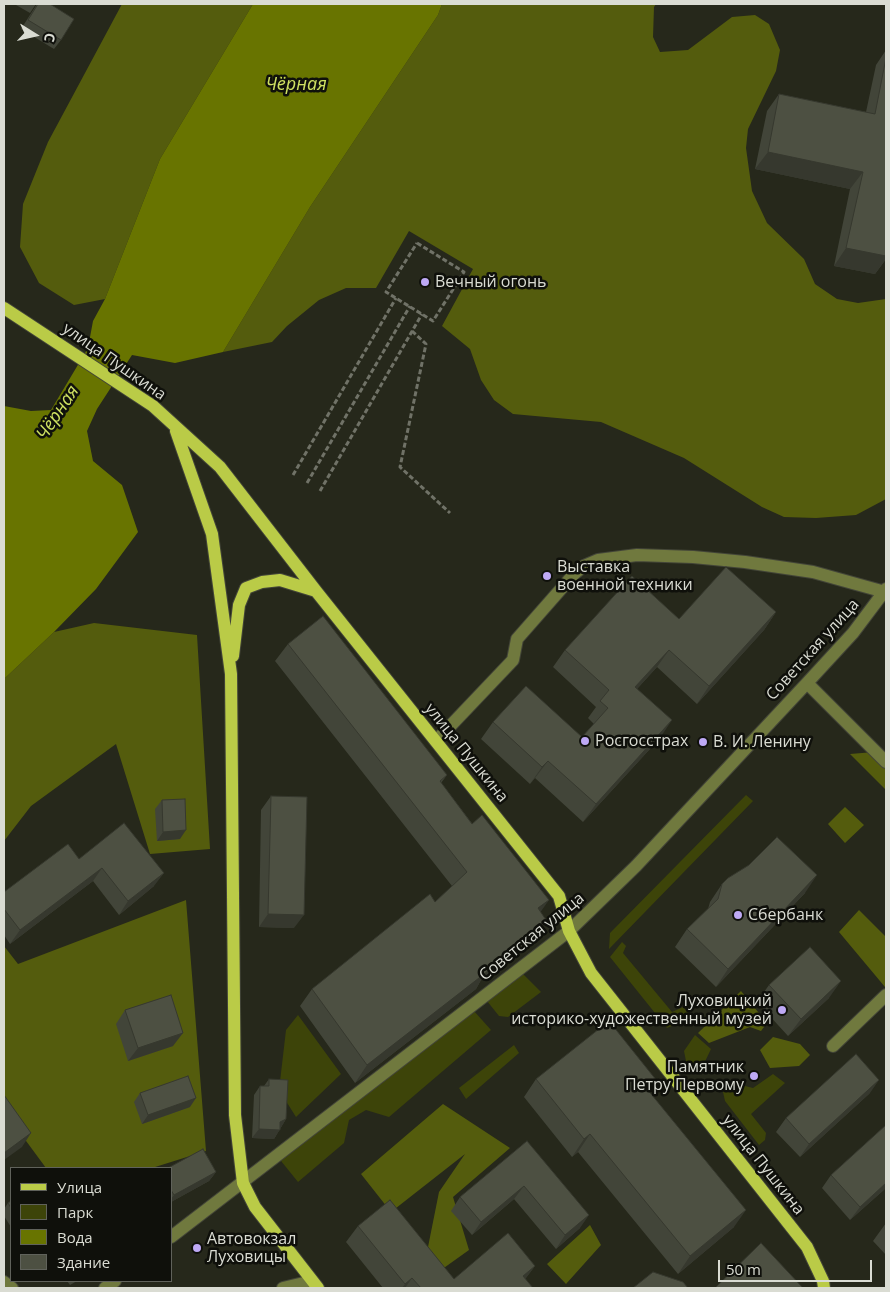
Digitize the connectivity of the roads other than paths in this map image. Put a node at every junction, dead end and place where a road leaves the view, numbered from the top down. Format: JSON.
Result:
{"nodes":[{"id":1,"x":4,"y":308,"type":"edge"},
{"id":2,"x":176,"y":428,"type":"junction"},
{"id":3,"x":886,"y":590,"type":"edge"},
{"id":4,"x":316,"y":592,"type":"junction"},
{"id":5,"x":231,"y":674,"type":"junction"},
{"id":6,"x":807,"y":683,"type":"junction"},
{"id":7,"x":436,"y":741,"type":"junction"},
{"id":8,"x":886,"y":762,"type":"edge"},
{"id":9,"x":569,"y":931,"type":"junction"},
{"id":10,"x":886,"y":995,"type":"edge"},
{"id":11,"x":833,"y":1046,"type":"dead end"},
{"id":12,"x":242,"y":1182,"type":"junction"},
{"id":13,"x":172,"y":1236,"type":"edge"},
{"id":14,"x":4,"y":1282,"type":"edge"},
{"id":15,"x":315,"y":1285,"type":"edge"},
{"id":16,"x":12,"y":1288,"type":"edge"},
{"id":17,"x":283,"y":1288,"type":"edge"},
{"id":18,"x":824,"y":1288,"type":"edge"}],
"edges":[{"from":1,"to":2,"type":"main road","name":"улица Пушкина"},
{"from":2,"to":4,"type":"main road","name":"улица Пушкина"},
{"from":2,"to":5,"type":"main road"},
{"from":3,"to":6,"type":"street","name":"Советская улица"},
{"from":3,"to":7,"type":"street"},
{"from":4,"to":5,"type":"main road"},
{"from":4,"to":7,"type":"main road","name":"улица Пушкина"},
{"from":5,"to":12,"type":"main road"},
{"from":6,"to":8,"type":"street"},
{"from":6,"to":9,"type":"street","name":"Советская улица"},
{"from":7,"to":9,"type":"main road","name":"улица Пушкина"},
{"from":9,"to":12,"type":"street","name":"Советская улица"},
{"from":9,"to":18,"type":"main road","name":"улица Пушкина"},
{"from":10,"to":11,"type":"street"},
{"from":12,"to":13,"type":"street","name":"Советская улица"},
{"from":12,"to":15,"type":"main road"},
{"from":14,"to":16,"type":"street"},
{"from":15,"to":17,"type":"street"}]}
